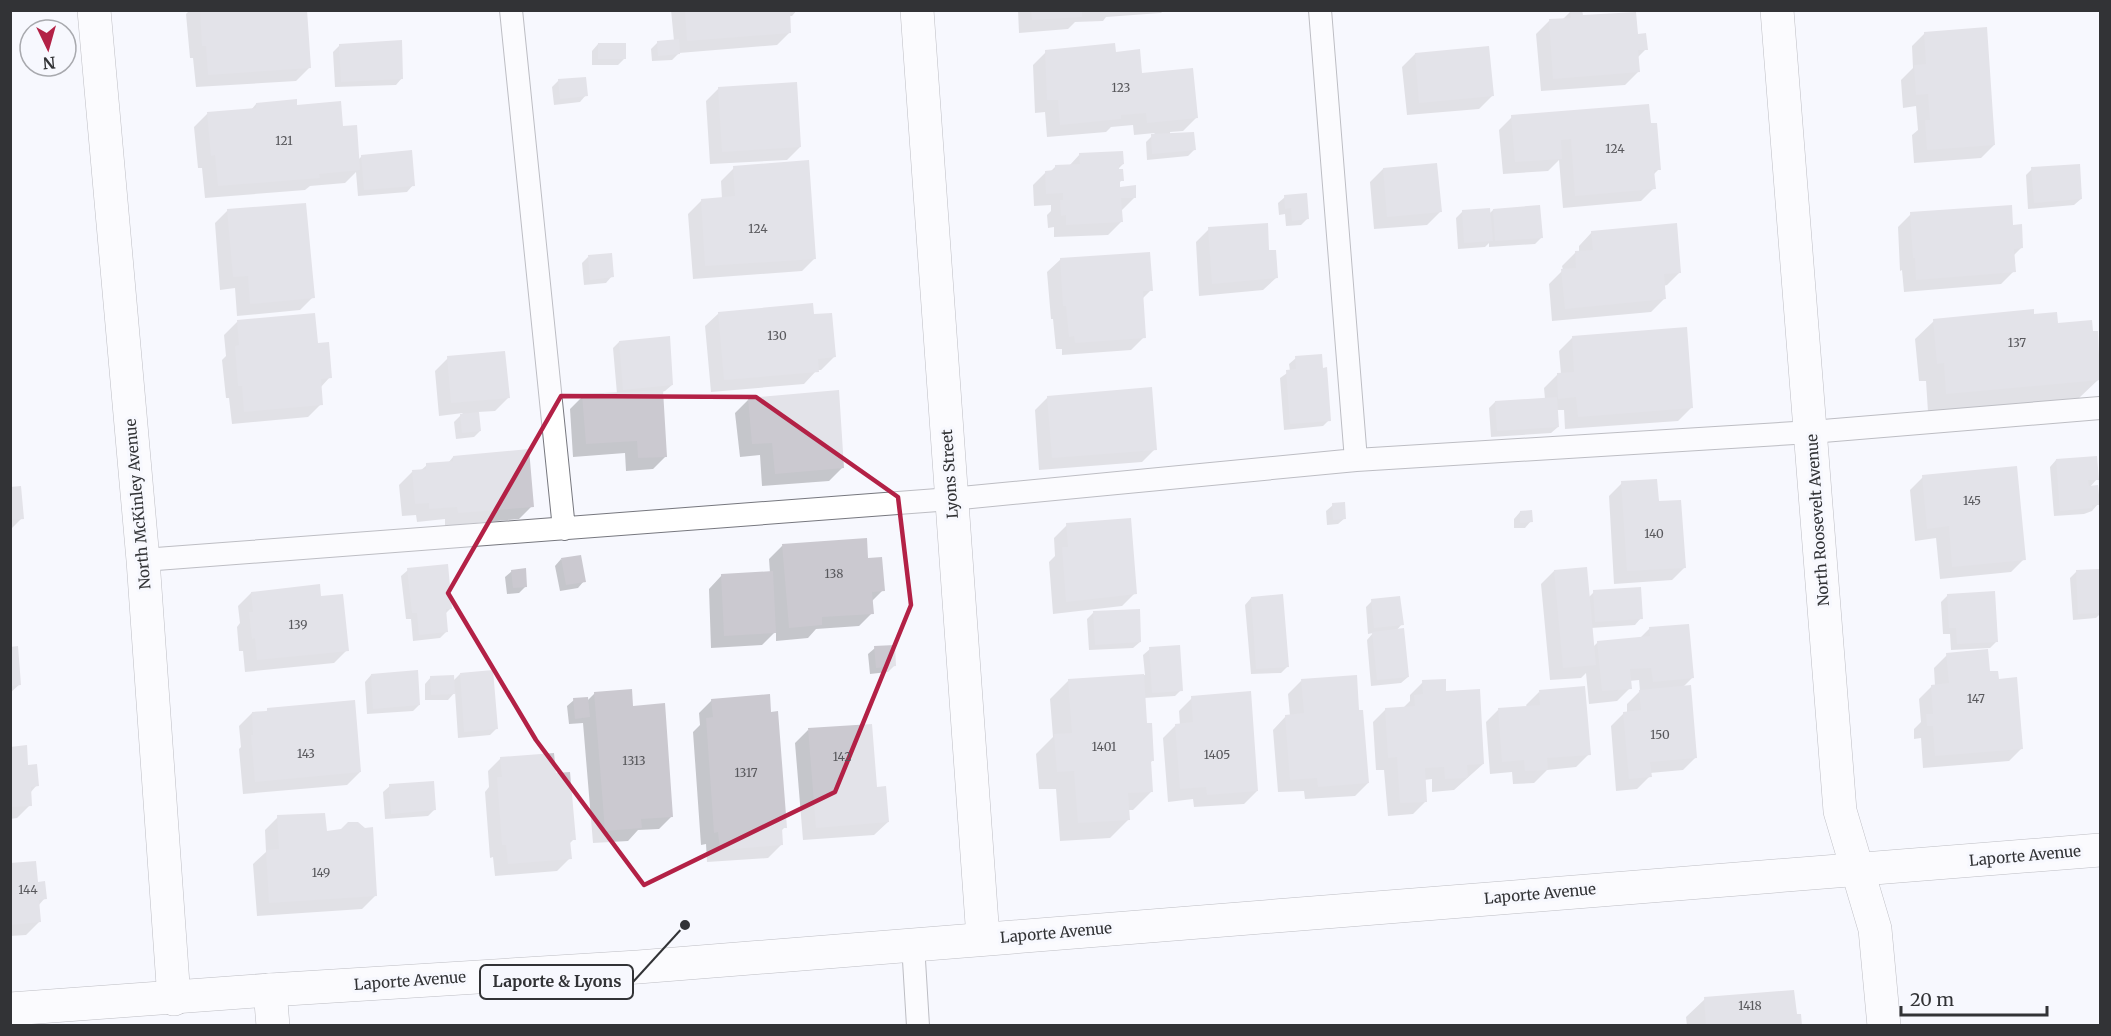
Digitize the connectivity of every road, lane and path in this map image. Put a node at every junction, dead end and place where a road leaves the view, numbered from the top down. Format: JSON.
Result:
{"nodes":[{"id":1,"x":94,"y":10,"type":"edge"},
{"id":2,"x":512,"y":10,"type":"edge"},
{"id":3,"x":917,"y":10,"type":"edge"},
{"id":4,"x":1320,"y":10,"type":"edge"},
{"id":5,"x":1777,"y":10,"type":"edge"},
{"id":6,"x":2100,"y":408,"type":"edge"},
{"id":7,"x":1811,"y":432,"type":"junction"},
{"id":8,"x":1356,"y":460,"type":"junction"},
{"id":9,"x":951,"y":499,"type":"junction"},
{"id":10,"x":564,"y":529,"type":"junction"},
{"id":11,"x":143,"y":560,"type":"junction"},
{"id":12,"x":2100,"y":849,"type":"edge"},
{"id":13,"x":1856,"y":869,"type":"junction"},
{"id":14,"x":983,"y":938,"type":"junction"},
{"id":15,"x":913,"y":944,"type":"junction"},
{"id":16,"x":270,"y":990,"type":"junction"},
{"id":17,"x":174,"y":999,"type":"junction"},
{"id":18,"x":10,"y":1009,"type":"edge"},
{"id":19,"x":273,"y":1026,"type":"edge"},
{"id":20,"x":918,"y":1026,"type":"edge"},
{"id":21,"x":1884,"y":1026,"type":"edge"}],
"edges":[{"from":1,"to":11,"type":"street","name":"North McKinley Avenue"},
{"from":2,"to":10,"type":"lane"},
{"from":3,"to":9,"type":"street","name":"Lyons Street"},
{"from":4,"to":8,"type":"lane"},
{"from":5,"to":7,"type":"street","name":"North Roosevelt Avenue"},
{"from":6,"to":7,"type":"lane"},
{"from":7,"to":8,"type":"lane"},
{"from":7,"to":13,"type":"street","name":"North Roosevelt Avenue"},
{"from":8,"to":9,"type":"lane"},
{"from":9,"to":10,"type":"lane"},
{"from":9,"to":14,"type":"street","name":"Lyons Street"},
{"from":10,"to":11,"type":"lane"},
{"from":11,"to":17,"type":"street","name":"North McKinley Avenue"},
{"from":12,"to":13,"type":"street","name":"Laporte Avenue"},
{"from":13,"to":14,"type":"street","name":"Laporte Avenue"},
{"from":13,"to":21,"type":"street","name":"North Roosevelt Avenue"},
{"from":14,"to":15,"type":"street","name":"Laporte Avenue"},
{"from":15,"to":16,"type":"street","name":"Laporte Avenue"},
{"from":15,"to":20,"type":"lane"},
{"from":16,"to":17,"type":"street","name":"Laporte Avenue"},
{"from":16,"to":19,"type":"street"},
{"from":17,"to":18,"type":"street","name":"Laporte Avenue"}]}
